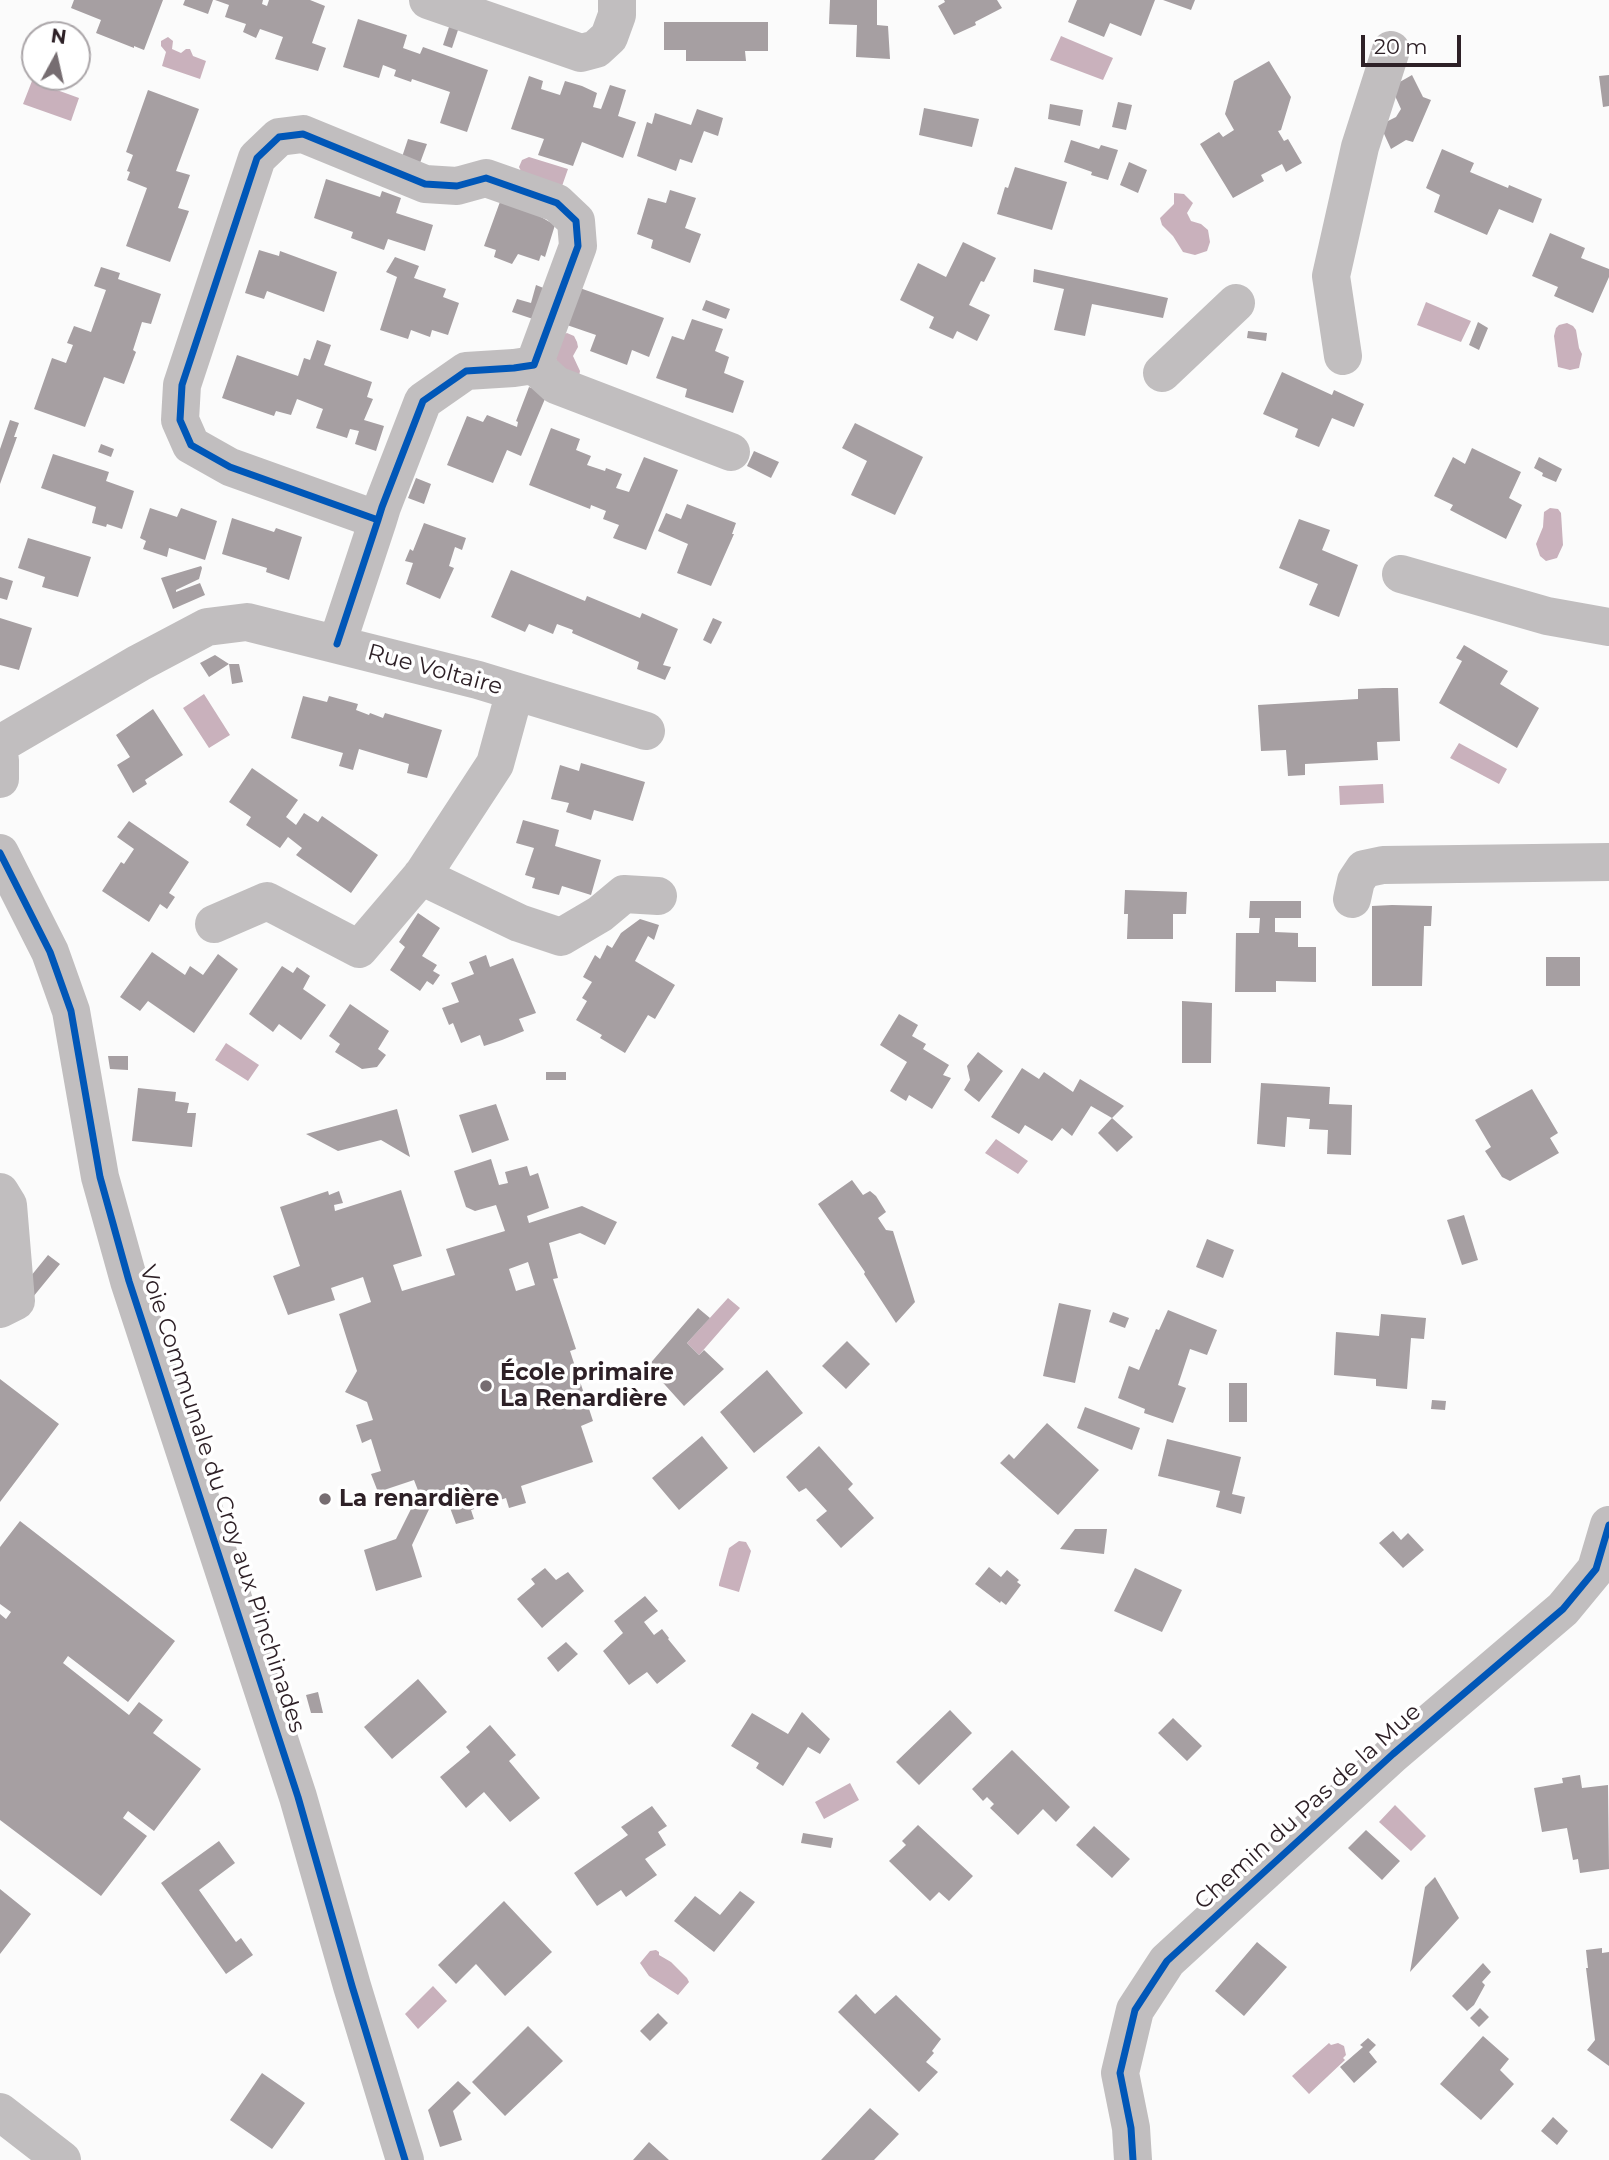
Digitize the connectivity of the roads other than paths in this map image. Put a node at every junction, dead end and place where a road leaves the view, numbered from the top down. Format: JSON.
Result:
{"nodes":[{"id":1,"x":428,"y":0,"type":"edge"},
{"id":2,"x":617,"y":0,"type":"edge"},
{"id":3,"x":1391,"y":50,"type":"dead end"},
{"id":4,"x":1236,"y":303,"type":"dead end"},
{"id":5,"x":1343,"y":356,"type":"dead end"},
{"id":6,"x":534,"y":365,"type":"junction"},
{"id":7,"x":1162,"y":373,"type":"dead end"},
{"id":8,"x":731,"y":452,"type":"dead end"},
{"id":9,"x":378,"y":520,"type":"junction"},
{"id":10,"x":1401,"y":574,"type":"dead end"},
{"id":11,"x":1609,"y":627,"type":"edge"},
{"id":12,"x":337,"y":644,"type":"junction"},
{"id":13,"x":515,"y":691,"type":"junction"},
{"id":14,"x":646,"y":731,"type":"dead end"},
{"id":15,"x":0,"y":744,"type":"edge"},
{"id":16,"x":0,"y":760,"type":"edge"},
{"id":17,"x":0,"y":779,"type":"edge"},
{"id":18,"x":0,"y":853,"type":"edge"},
{"id":19,"x":1609,"y":862,"type":"edge"},
{"id":20,"x":421,"y":876,"type":"junction"},
{"id":21,"x":658,"y":896,"type":"dead end"},
{"id":22,"x":1352,"y":899,"type":"dead end"},
{"id":23,"x":214,"y":924,"type":"dead end"},
{"id":24,"x":0,"y":1192,"type":"edge"},
{"id":25,"x":0,"y":1309,"type":"edge"},
{"id":26,"x":1609,"y":1525,"type":"edge"},
{"id":27,"x":0,"y":2112,"type":"edge"},
{"id":28,"x":62,"y":2160,"type":"edge"},
{"id":29,"x":404,"y":2160,"type":"edge"},
{"id":30,"x":1133,"y":2160,"type":"edge"}],
"edges":[{"from":1,"to":2,"type":"street"},
{"from":3,"to":5,"type":"street"},
{"from":4,"to":7,"type":"street"},
{"from":6,"to":8,"type":"street"},
{"from":6,"to":9,"type":"street"},
{"from":6,"to":9,"type":"street"},
{"from":9,"to":12,"type":"street"},
{"from":10,"to":11,"type":"street"},
{"from":12,"to":13,"type":"street","name":"Rue Voltaire"},
{"from":12,"to":15,"type":"street","name":"Rue Voltaire"},
{"from":13,"to":14,"type":"street","name":"Rue Voltaire"},
{"from":13,"to":20,"type":"street"},
{"from":16,"to":17,"type":"street"},
{"from":18,"to":29,"type":"street","name":"Voie Communale du Croy aux Pinchinades"},
{"from":19,"to":22,"type":"street"},
{"from":20,"to":21,"type":"street"},
{"from":20,"to":23,"type":"street"},
{"from":24,"to":25,"type":"street"},
{"from":26,"to":30,"type":"street","name":"Chemin du Pas de la Mue"},
{"from":27,"to":28,"type":"street"}]}
